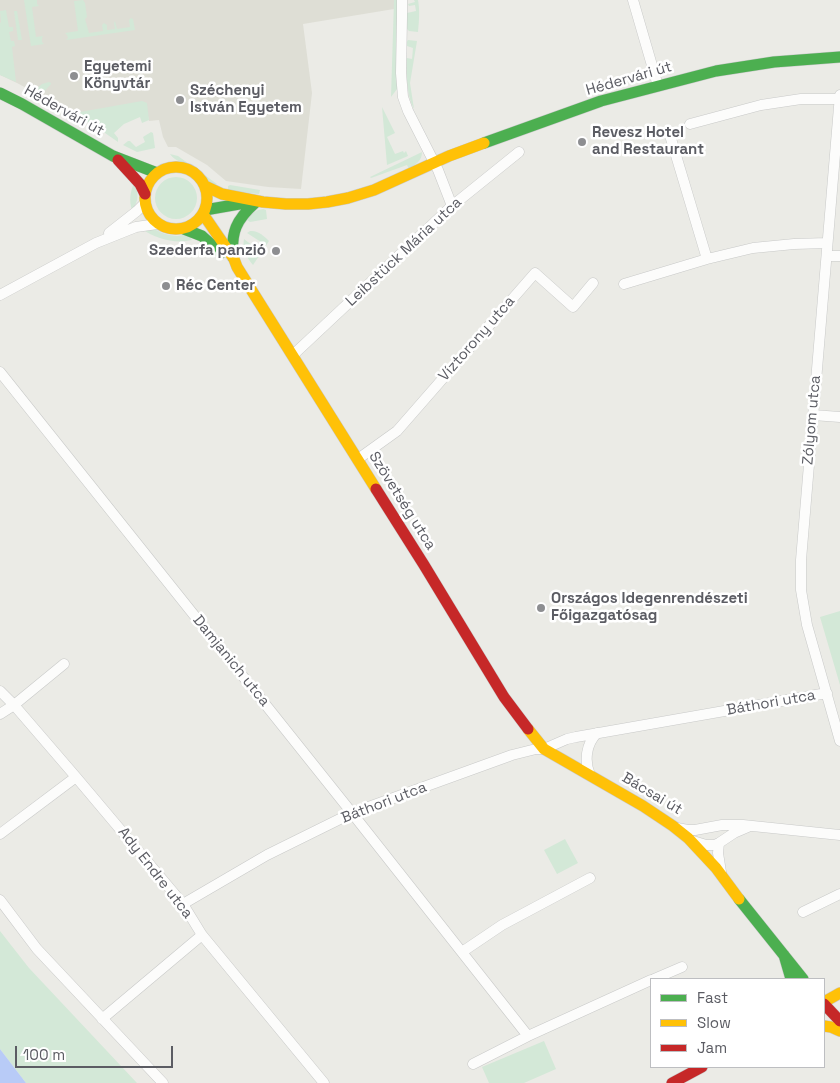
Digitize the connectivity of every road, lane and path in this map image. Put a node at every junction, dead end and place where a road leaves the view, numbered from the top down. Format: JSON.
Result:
{"nodes":[{"id":1,"x":402,"y":0,"type":"edge"},
{"id":2,"x":633,"y":0,"type":"edge"},
{"id":3,"x":840,"y":57,"type":"edge"},
{"id":4,"x":658,"y":86,"type":"junction"},
{"id":5,"x":0,"y":93,"type":"edge"},
{"id":6,"x":840,"y":95,"type":"edge"},
{"id":7,"x":840,"y":99,"type":"edge"},
{"id":8,"x":690,"y":124,"type":"dead end"},
{"id":9,"x":669,"y":132,"type":"dead end"},
{"id":10,"x":519,"y":152,"type":"dead end"},
{"id":11,"x":113,"y":156,"type":"junction"},
{"id":12,"x":434,"y":162,"type":"junction"},
{"id":13,"x":157,"y":173,"type":"junction"},
{"id":14,"x":205,"y":186,"type":"junction"},
{"id":15,"x":145,"y":198,"type":"junction"},
{"id":16,"x":259,"y":202,"type":"junction"},
{"id":17,"x":452,"y":206,"type":"junction"},
{"id":18,"x":204,"y":212,"type":"junction"},
{"id":19,"x":158,"y":224,"type":"junction"},
{"id":20,"x":184,"y":229,"type":"junction"},
{"id":21,"x":96,"y":243,"type":"junction"},
{"id":22,"x":828,"y":243,"type":"junction"},
{"id":23,"x":826,"y":256,"type":"junction"},
{"id":24,"x":840,"y":256,"type":"edge"},
{"id":25,"x":707,"y":259,"type":"junction"},
{"id":26,"x":235,"y":263,"type":"junction"},
{"id":27,"x":594,"y":283,"type":"dead end"},
{"id":28,"x":624,"y":284,"type":"dead end"},
{"id":29,"x":0,"y":295,"type":"edge"},
{"id":30,"x":293,"y":355,"type":"junction"},
{"id":31,"x":0,"y":372,"type":"edge"},
{"id":32,"x":813,"y":415,"type":"junction"},
{"id":33,"x":840,"y":417,"type":"edge"},
{"id":34,"x":358,"y":459,"type":"junction"},
{"id":35,"x":64,"y":664,"type":"dead end"},
{"id":36,"x":0,"y":691,"type":"edge"},
{"id":37,"x":827,"y":693,"type":"junction"},
{"id":38,"x":14,"y":705,"type":"junction"},
{"id":39,"x":0,"y":714,"type":"edge"},
{"id":40,"x":597,"y":733,"type":"junction"},
{"id":41,"x":840,"y":741,"type":"edge"},
{"id":42,"x":544,"y":749,"type":"junction"},
{"id":43,"x":590,"y":775,"type":"junction"},
{"id":44,"x":76,"y":776,"type":"junction"},
{"id":45,"x":352,"y":812,"type":"junction"},
{"id":46,"x":673,"y":826,"type":"junction"},
{"id":47,"x":754,"y":826,"type":"junction"},
{"id":48,"x":0,"y":834,"type":"edge"},
{"id":49,"x":840,"y":835,"type":"edge"},
{"id":50,"x":688,"y":838,"type":"junction"},
{"id":51,"x":720,"y":843,"type":"junction"},
{"id":52,"x":723,"y":877,"type":"junction"},
{"id":53,"x":590,"y":878,"type":"dead end"},
{"id":54,"x":840,"y":894,"type":"edge"},
{"id":55,"x":0,"y":900,"type":"edge"},
{"id":56,"x":183,"y":904,"type":"junction"},
{"id":57,"x":804,"y":912,"type":"dead end"},
{"id":58,"x":202,"y":935,"type":"junction"},
{"id":59,"x":462,"y":952,"type":"junction"},
{"id":60,"x":784,"y":955,"type":"junction"},
{"id":61,"x":682,"y":967,"type":"dead end"},
{"id":62,"x":657,"y":978,"type":"edge"},
{"id":63,"x":792,"y":978,"type":"edge"},
{"id":64,"x":802,"y":978,"type":"edge"},
{"id":65,"x":650,"y":981,"type":"edge"},
{"id":66,"x":840,"y":993,"type":"edge"},
{"id":67,"x":825,"y":1002,"type":"edge"},
{"id":68,"x":825,"y":1004,"type":"edge"},
{"id":69,"x":102,"y":1019,"type":"junction"},
{"id":70,"x":840,"y":1021,"type":"edge"},
{"id":71,"x":825,"y":1026,"type":"edge"},
{"id":72,"x":840,"y":1032,"type":"edge"},
{"id":73,"x":528,"y":1036,"type":"junction"},
{"id":74,"x":473,"y":1064,"type":"dead end"},
{"id":75,"x":700,"y":1068,"type":"edge"},
{"id":76,"x":163,"y":1083,"type":"edge"},
{"id":77,"x":324,"y":1083,"type":"edge"},
{"id":78,"x":672,"y":1083,"type":"edge"}],
"edges":[{"from":1,"to":12,"type":"street"},
{"from":2,"to":4,"type":"street"},
{"from":3,"to":4,"type":"street","name":"Hédervári út"},
{"from":4,"to":12,"type":"street","name":"Hédervári út"},
{"from":5,"to":11,"type":"street","name":"Hédervári út"},
{"from":6,"to":7,"type":"street","name":"Zólyom utca"},
{"from":7,"to":8,"type":"street"},
{"from":7,"to":22,"type":"street","name":"Zólyom utca"},
{"from":9,"to":25,"type":"street"},
{"from":10,"to":17,"type":"street","name":"Leibstück Mária utca"},
{"from":11,"to":13,"type":"street","name":"Hédervári út"},
{"from":11,"to":15,"type":"street","name":"Hédervári út"},
{"from":12,"to":16,"type":"street","name":"Hédervári út"},
{"from":12,"to":17,"type":"street"},
{"from":13,"to":14,"type":"street"},
{"from":13,"to":15,"type":"street"},
{"from":14,"to":16,"type":"street","name":"Hédervári út"},
{"from":14,"to":18,"type":"street"},
{"from":15,"to":19,"type":"street"},
{"from":15,"to":21,"type":"street"},
{"from":16,"to":18,"type":"street","name":"Hédervári út"},
{"from":16,"to":26,"type":"street"},
{"from":17,"to":30,"type":"street","name":"Leibstück Mária utca"},
{"from":18,"to":20,"type":"street"},
{"from":18,"to":26,"type":"street","name":"Szövetség utca"},
{"from":19,"to":20,"type":"street"},
{"from":19,"to":21,"type":"street"},
{"from":20,"to":26,"type":"street","name":"Szövetség utca"},
{"from":21,"to":29,"type":"street"},
{"from":22,"to":23,"type":"street","name":"Zólyom utca"},
{"from":22,"to":25,"type":"street"},
{"from":23,"to":24,"type":"street"},
{"from":23,"to":32,"type":"street","name":"Zólyom utca"},
{"from":25,"to":28,"type":"street"},
{"from":26,"to":30,"type":"street","name":"Szövetség utca"},
{"from":27,"to":34,"type":"street","name":"Víztorony utca"},
{"from":30,"to":34,"type":"street","name":"Szövetség utca"},
{"from":31,"to":45,"type":"street","name":"Damjanich utca"},
{"from":32,"to":33,"type":"street"},
{"from":32,"to":37,"type":"street","name":"Zólyom utca"},
{"from":34,"to":42,"type":"street","name":"Szövetség utca"},
{"from":35,"to":38,"type":"street"},
{"from":36,"to":38,"type":"street","name":"Ady Endre utca"},
{"from":37,"to":40,"type":"street","name":"Báthori utca"},
{"from":37,"to":41,"type":"street","name":"Zólyom utca"},
{"from":38,"to":39,"type":"street"},
{"from":38,"to":44,"type":"street","name":"Ady Endre utca"},
{"from":40,"to":42,"type":"street","name":"Báthori utca"},
{"from":40,"to":43,"type":"street"},
{"from":42,"to":43,"type":"street","name":"Bácsai út"},
{"from":42,"to":45,"type":"street","name":"Báthori utca"},
{"from":43,"to":46,"type":"street","name":"Bácsai út"},
{"from":44,"to":48,"type":"street"},
{"from":44,"to":56,"type":"street","name":"Ady Endre utca"},
{"from":45,"to":56,"type":"street","name":"Báthori utca"},
{"from":45,"to":59,"type":"street","name":"Damjanich utca"},
{"from":46,"to":47,"type":"street","name":"Bácsai út"},
{"from":46,"to":50,"type":"street"},
{"from":47,"to":49,"type":"street","name":"Bácsai út"},
{"from":47,"to":51,"type":"street","name":"Bácsai út"},
{"from":50,"to":51,"type":"street"},
{"from":50,"to":52,"type":"street"},
{"from":51,"to":52,"type":"street"},
{"from":52,"to":60,"type":"street"},
{"from":53,"to":59,"type":"street"},
{"from":54,"to":57,"type":"street"},
{"from":55,"to":69,"type":"street"},
{"from":56,"to":58,"type":"street","name":"Ady Endre utca"},
{"from":58,"to":69,"type":"street"},
{"from":58,"to":77,"type":"street","name":"Ady Endre utca"},
{"from":59,"to":73,"type":"street","name":"Damjanich utca"},
{"from":60,"to":63,"type":"street"},
{"from":60,"to":64,"type":"street"},
{"from":61,"to":62,"type":"street"},
{"from":65,"to":73,"type":"street"},
{"from":66,"to":67,"type":"street"},
{"from":68,"to":70,"type":"street"},
{"from":69,"to":76,"type":"street"},
{"from":71,"to":72,"type":"street"},
{"from":73,"to":74,"type":"street"},
{"from":75,"to":78,"type":"street"}]}
